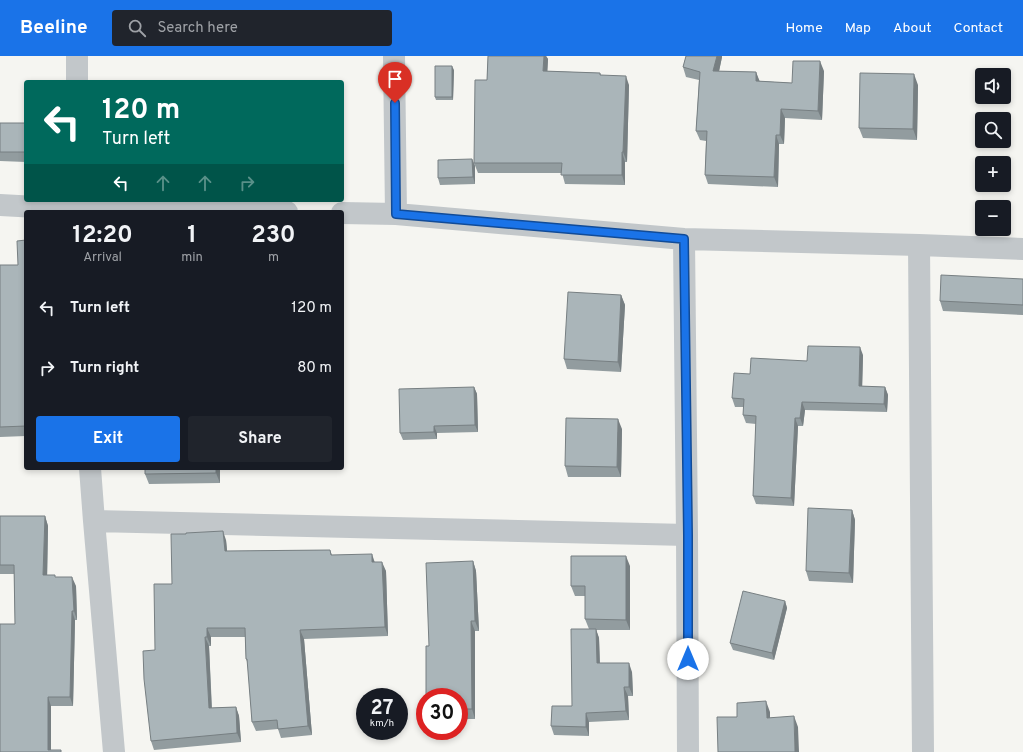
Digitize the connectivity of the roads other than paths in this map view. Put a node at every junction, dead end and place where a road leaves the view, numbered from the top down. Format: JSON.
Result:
{"nodes":[{"id":1,"x":77,"y":56,"type":"edge"},
{"id":2,"x":394,"y":56,"type":"edge"},
{"id":3,"x":76,"y":80,"type":"edge"},
{"id":4,"x":0,"y":205,"type":"edge"},
{"id":5,"x":74,"y":207,"type":"edge"},
{"id":6,"x":202,"y":210,"type":"edge"},
{"id":7,"x":344,"y":213,"type":"edge"},
{"id":8,"x":396,"y":214,"type":"junction"},
{"id":9,"x":684,"y":239,"type":"junction"},
{"id":10,"x":919,"y":245,"type":"junction"},
{"id":11,"x":1023,"y":249,"type":"edge"},
{"id":12,"x":90,"y":470,"type":"edge"},
{"id":13,"x":94,"y":521,"type":"junction"},
{"id":14,"x":688,"y":535,"type":"junction"},
{"id":15,"x":114,"y":752,"type":"edge"},
{"id":16,"x":688,"y":752,"type":"edge"},
{"id":17,"x":923,"y":752,"type":"edge"}],
"edges":[{"from":1,"to":3,"type":"street"},
{"from":2,"to":8,"type":"street"},
{"from":4,"to":5,"type":"street"},
{"from":5,"to":6,"type":"street"},
{"from":7,"to":8,"type":"street"},
{"from":8,"to":9,"type":"street"},
{"from":9,"to":10,"type":"street"},
{"from":9,"to":14,"type":"street"},
{"from":10,"to":11,"type":"street"},
{"from":10,"to":17,"type":"street"},
{"from":12,"to":13,"type":"street"},
{"from":13,"to":14,"type":"street"},
{"from":13,"to":15,"type":"street"},
{"from":14,"to":16,"type":"street"}]}
